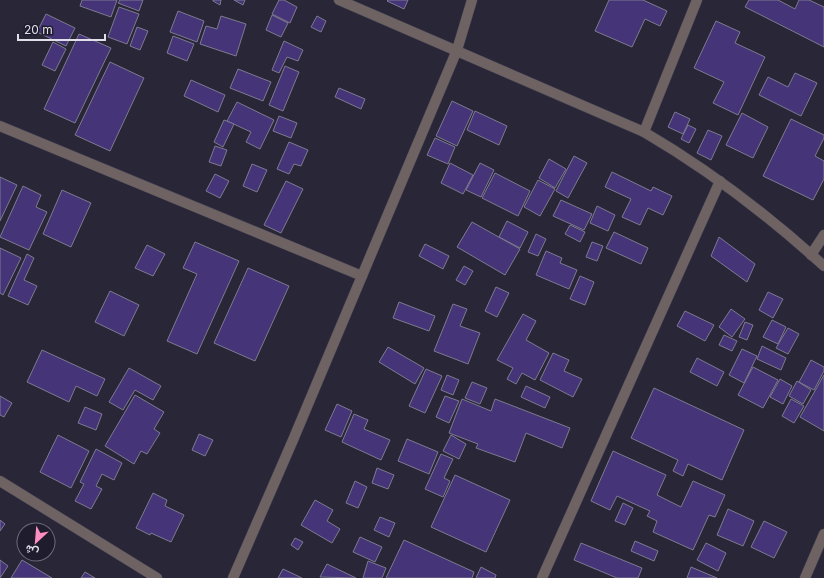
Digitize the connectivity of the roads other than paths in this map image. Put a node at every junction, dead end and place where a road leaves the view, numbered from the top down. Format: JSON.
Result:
{"nodes":[{"id":1,"x":339,"y":0,"type":"edge"},
{"id":2,"x":472,"y":0,"type":"edge"},
{"id":3,"x":697,"y":0,"type":"edge"},
{"id":4,"x":457,"y":50,"type":"junction"},
{"id":5,"x":0,"y":126,"type":"edge"},
{"id":6,"x":644,"y":132,"type":"junction"},
{"id":7,"x":720,"y":181,"type":"junction"},
{"id":8,"x":824,"y":235,"type":"edge"},
{"id":9,"x":811,"y":255,"type":"junction"},
{"id":10,"x":824,"y":266,"type":"edge"},
{"id":11,"x":362,"y":276,"type":"junction"},
{"id":12,"x":0,"y":481,"type":"edge"},
{"id":13,"x":824,"y":534,"type":"edge"},
{"id":14,"x":157,"y":578,"type":"edge"},
{"id":15,"x":233,"y":578,"type":"edge"},
{"id":16,"x":542,"y":578,"type":"edge"},
{"id":17,"x":805,"y":578,"type":"edge"}],
"edges":[{"from":1,"to":4,"type":"street"},
{"from":2,"to":4,"type":"street"},
{"from":3,"to":6,"type":"street"},
{"from":4,"to":6,"type":"street"},
{"from":4,"to":11,"type":"street"},
{"from":5,"to":11,"type":"street"},
{"from":6,"to":7,"type":"street"},
{"from":7,"to":9,"type":"street"},
{"from":7,"to":16,"type":"street"},
{"from":8,"to":9,"type":"street"},
{"from":9,"to":10,"type":"street"},
{"from":11,"to":15,"type":"street"},
{"from":12,"to":14,"type":"street"},
{"from":13,"to":17,"type":"street"}]}
